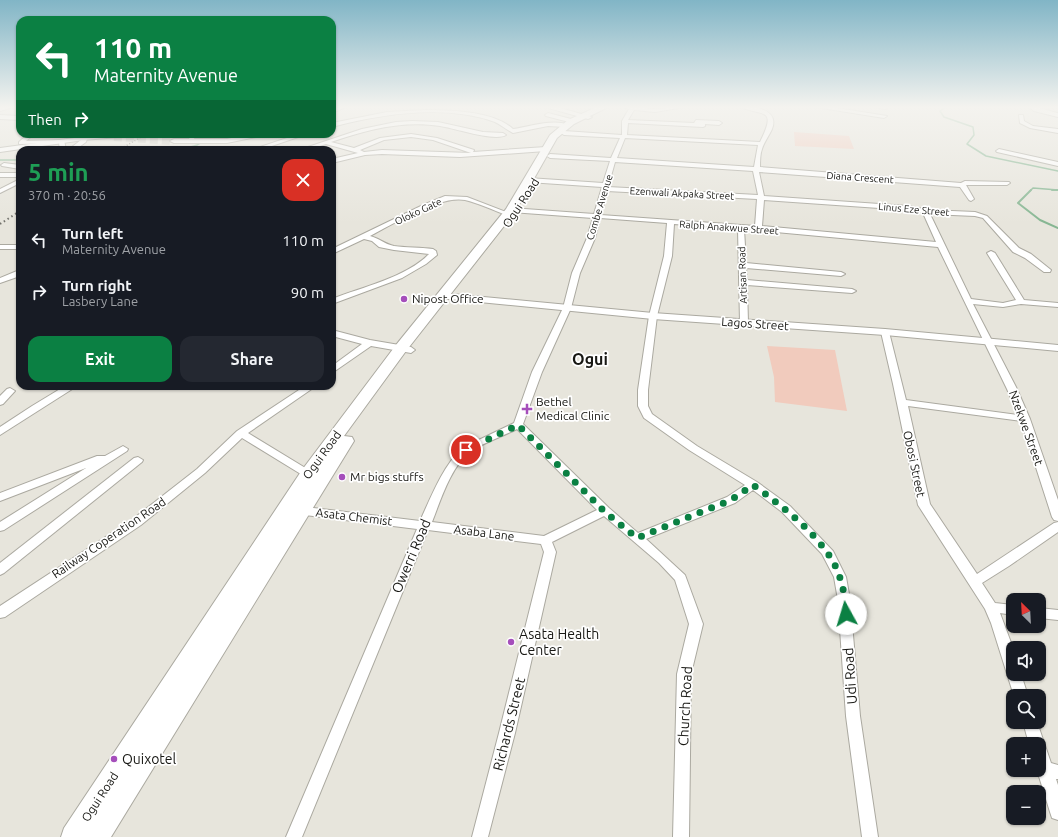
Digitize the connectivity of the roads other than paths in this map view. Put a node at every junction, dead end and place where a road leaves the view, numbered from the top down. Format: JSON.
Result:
{"nodes":[{"id":1,"x":337,"y":145,"type":"edge"},
{"id":2,"x":367,"y":145,"type":"edge"},
{"id":3,"x":454,"y":145,"type":"edge"},
{"id":4,"x":489,"y":145,"type":"edge"},
{"id":5,"x":551,"y":145,"type":"edge"},
{"id":6,"x":620,"y":145,"type":"edge"},
{"id":7,"x":761,"y":145,"type":"edge"},
{"id":8,"x":16,"y":149,"type":"edge"},
{"id":9,"x":16,"y":150,"type":"edge"},
{"id":10,"x":355,"y":150,"type":"junction"},
{"id":11,"x":0,"y":151,"type":"edge"},
{"id":12,"x":999,"y":151,"type":"dead end"},
{"id":13,"x":548,"y":152,"type":"junction"},
{"id":14,"x":365,"y":153,"type":"junction"},
{"id":15,"x":491,"y":153,"type":"junction"},
{"id":16,"x":336,"y":160,"type":"edge"},
{"id":17,"x":613,"y":160,"type":"junction"},
{"id":18,"x":1058,"y":164,"type":"edge"},
{"id":19,"x":4,"y":165,"type":"dead end"},
{"id":20,"x":16,"y":166,"type":"edge"},
{"id":21,"x":757,"y":169,"type":"junction"},
{"id":22,"x":0,"y":175,"type":"edge"},
{"id":23,"x":16,"y":175,"type":"edge"},
{"id":24,"x":532,"y":181,"type":"junction"},
{"id":25,"x":16,"y":182,"type":"edge"},
{"id":26,"x":1007,"y":183,"type":"dead end"},
{"id":27,"x":962,"y":185,"type":"junction"},
{"id":28,"x":605,"y":187,"type":"junction"},
{"id":29,"x":0,"y":191,"type":"edge"},
{"id":30,"x":761,"y":198,"type":"junction"},
{"id":31,"x":971,"y":199,"type":"dead end"},
{"id":32,"x":512,"y":212,"type":"junction"},
{"id":33,"x":926,"y":212,"type":"junction"},
{"id":34,"x":596,"y":218,"type":"junction"},
{"id":35,"x":671,"y":222,"type":"junction"},
{"id":36,"x":741,"y":228,"type":"junction"},
{"id":37,"x":758,"y":228,"type":"junction"},
{"id":38,"x":364,"y":237,"type":"junction"},
{"id":39,"x":940,"y":245,"type":"junction"},
{"id":40,"x":0,"y":247,"type":"edge"},
{"id":41,"x":16,"y":247,"type":"edge"},
{"id":42,"x":336,"y":250,"type":"edge"},
{"id":43,"x":991,"y":253,"type":"dead end"},
{"id":44,"x":742,"y":265,"type":"junction"},
{"id":45,"x":1046,"y":270,"type":"dead end"},
{"id":46,"x":841,"y":274,"type":"dead end"},
{"id":47,"x":16,"y":275,"type":"edge"},
{"id":48,"x":0,"y":281,"type":"edge"},
{"id":49,"x":743,"y":282,"type":"junction"},
{"id":50,"x":852,"y":291,"type":"dead end"},
{"id":51,"x":447,"y":296,"type":"junction"},
{"id":52,"x":336,"y":300,"type":"edge"},
{"id":53,"x":968,"y":301,"type":"junction"},
{"id":54,"x":1021,"y":302,"type":"junction"},
{"id":55,"x":1058,"y":305,"type":"edge"},
{"id":56,"x":567,"y":308,"type":"junction"},
{"id":57,"x":653,"y":316,"type":"junction"},
{"id":58,"x":744,"y":323,"type":"junction"},
{"id":59,"x":885,"y":332,"type":"junction"},
{"id":60,"x":336,"y":334,"type":"edge"},
{"id":61,"x":987,"y":342,"type":"junction"},
{"id":62,"x":369,"y":343,"type":"junction"},
{"id":63,"x":1058,"y":348,"type":"edge"},
{"id":64,"x":406,"y":349,"type":"junction"},
{"id":65,"x":336,"y":367,"type":"edge"},
{"id":66,"x":65,"y":390,"type":"edge"},
{"id":67,"x":305,"y":390,"type":"edge"},
{"id":68,"x":10,"y":391,"type":"dead end"},
{"id":69,"x":0,"y":402,"type":"edge"},
{"id":70,"x":902,"y":402,"type":"junction"},
{"id":71,"x":1024,"y":418,"type":"junction"},
{"id":72,"x":518,"y":425,"type":"junction"},
{"id":73,"x":0,"y":432,"type":"edge"},
{"id":74,"x":241,"y":433,"type":"junction"},
{"id":75,"x":138,"y":460,"type":"dead end"},
{"id":76,"x":308,"y":474,"type":"junction"},
{"id":77,"x":753,"y":485,"type":"junction"},
{"id":78,"x":0,"y":497,"type":"edge"},
{"id":79,"x":293,"y":509,"type":"junction"},
{"id":80,"x":605,"y":512,"type":"junction"},
{"id":81,"x":1058,"y":517,"type":"edge"},
{"id":82,"x":424,"y":526,"type":"junction"},
{"id":83,"x":1058,"y":526,"type":"edge"},
{"id":84,"x":0,"y":527,"type":"edge"},
{"id":85,"x":637,"y":538,"type":"junction"},
{"id":86,"x":545,"y":540,"type":"junction"},
{"id":87,"x":0,"y":570,"type":"edge"},
{"id":88,"x":974,"y":582,"type":"junction"},
{"id":89,"x":991,"y":607,"type":"junction"},
{"id":90,"x":1006,"y":609,"type":"edge"},
{"id":91,"x":0,"y":614,"type":"edge"},
{"id":92,"x":1046,"y":614,"type":"edge"},
{"id":93,"x":1058,"y":615,"type":"edge"},
{"id":94,"x":1006,"y":648,"type":"edge"},
{"id":95,"x":1046,"y":761,"type":"edge"},
{"id":96,"x":1052,"y":771,"type":"edge"},
{"id":97,"x":1058,"y":812,"type":"edge"},
{"id":98,"x":74,"y":837,"type":"edge"},
{"id":99,"x":96,"y":837,"type":"edge"},
{"id":100,"x":294,"y":837,"type":"edge"},
{"id":101,"x":480,"y":837,"type":"edge"},
{"id":102,"x":681,"y":837,"type":"edge"},
{"id":103,"x":870,"y":837,"type":"edge"}],
"edges":[{"from":1,"to":10,"type":"street"},
{"from":2,"to":10,"type":"street"},
{"from":3,"to":15,"type":"street"},
{"from":4,"to":15,"type":"street"},
{"from":5,"to":13,"type":"main road","name":"Ogui Road"},
{"from":6,"to":17,"type":"street","name":"Combe Avenue"},
{"from":7,"to":21,"type":"street"},
{"from":8,"to":11,"type":"main road"},
{"from":9,"to":11,"type":"main road"},
{"from":10,"to":14,"type":"street"},
{"from":12,"to":18,"type":"street"},
{"from":13,"to":15,"type":"street","name":"Diana Crescent"},
{"from":13,"to":17,"type":"street","name":"Diana Crescent"},
{"from":13,"to":24,"type":"main road","name":"Ogui Road"},
{"from":14,"to":15,"type":"street"},
{"from":14,"to":16,"type":"street"},
{"from":17,"to":21,"type":"street","name":"Diana Crescent"},
{"from":17,"to":28,"type":"street","name":"Combe Avenue"},
{"from":19,"to":20,"type":"street"},
{"from":21,"to":27,"type":"street","name":"Diana Crescent"},
{"from":21,"to":30,"type":"street"},
{"from":22,"to":23,"type":"street"},
{"from":24,"to":28,"type":"street","name":"Ezenwali Akpaka Street"},
{"from":24,"to":32,"type":"main road","name":"Ogui Road"},
{"from":25,"to":29,"type":"street"},
{"from":26,"to":27,"type":"street","name":"Diana Crescent"},
{"from":27,"to":31,"type":"street"},
{"from":28,"to":30,"type":"street","name":"Ezenwali Akpaka Street"},
{"from":28,"to":34,"type":"street","name":"Combe Avenue"},
{"from":30,"to":33,"type":"street","name":"Linus Eze Street"},
{"from":30,"to":37,"type":"street"},
{"from":32,"to":34,"type":"street","name":"Ralph Anakwue Street"},
{"from":32,"to":38,"type":"street","name":"Oloko Gate"},
{"from":32,"to":51,"type":"main road","name":"Ogui Road"},
{"from":33,"to":39,"type":"street","name":"Nzekwe Street"},
{"from":33,"to":45,"type":"street","name":"Linus Eze Street"},
{"from":34,"to":35,"type":"street","name":"Ralph Anakwue Street"},
{"from":34,"to":56,"type":"street","name":"Combe Avenue"},
{"from":35,"to":36,"type":"street","name":"Ralph Anakwue Street"},
{"from":35,"to":57,"type":"street"},
{"from":36,"to":37,"type":"street","name":"Ralph Anakwue Street"},
{"from":36,"to":44,"type":"street","name":"Artisan Road"},
{"from":37,"to":39,"type":"street","name":"Ralph Anakwue Street"},
{"from":38,"to":42,"type":"street","name":"Oloko Gate"},
{"from":38,"to":52,"type":"street"},
{"from":39,"to":53,"type":"street","name":"Nzekwe Street"},
{"from":40,"to":41,"type":"street"},
{"from":43,"to":54,"type":"street"},
{"from":44,"to":46,"type":"street"},
{"from":44,"to":49,"type":"street","name":"Artisan Road"},
{"from":47,"to":48,"type":"street"},
{"from":49,"to":50,"type":"street"},
{"from":49,"to":58,"type":"street","name":"Artisan Road"},
{"from":51,"to":56,"type":"street","name":"Lagos Street"},
{"from":51,"to":64,"type":"main road","name":"Ogui Road"},
{"from":53,"to":54,"type":"street"},
{"from":53,"to":61,"type":"street","name":"Nzekwe Street"},
{"from":54,"to":55,"type":"street"},
{"from":56,"to":57,"type":"street","name":"Lagos Street"},
{"from":56,"to":72,"type":"street"},
{"from":57,"to":58,"type":"street","name":"Lagos Street"},
{"from":57,"to":77,"type":"street","name":"Udi Road"},
{"from":58,"to":59,"type":"street","name":"Lagos Street"},
{"from":59,"to":61,"type":"street","name":"Lagos Street"},
{"from":59,"to":70,"type":"street","name":"Obosi Street"},
{"from":60,"to":62,"type":"street"},
{"from":61,"to":63,"type":"street","name":"Lagos Street"},
{"from":61,"to":71,"type":"street","name":"Nzekwe Street"},
{"from":62,"to":64,"type":"street"},
{"from":62,"to":65,"type":"street"},
{"from":64,"to":76,"type":"main road","name":"Ogui Road"},
{"from":64,"to":79,"type":"main road","name":"Ogui Road"},
{"from":66,"to":73,"type":"street"},
{"from":67,"to":74,"type":"street","name":"Railway Coperation Road"},
{"from":68,"to":69,"type":"street"},
{"from":70,"to":71,"type":"street"},
{"from":70,"to":88,"type":"street","name":"Obosi Street"},
{"from":71,"to":81,"type":"street","name":"Nzekwe Street"},
{"from":72,"to":80,"type":"street"},
{"from":72,"to":82,"type":"street","name":"Owerri Road"},
{"from":74,"to":76,"type":"street"},
{"from":74,"to":91,"type":"street","name":"Railway Coperation Road"},
{"from":75,"to":87,"type":"street"},
{"from":76,"to":79,"type":"main road","name":"Ogui Road"},
{"from":77,"to":85,"type":"street"},
{"from":77,"to":103,"type":"street","name":"Udi Road"},
{"from":78,"to":84,"type":"street"},
{"from":79,"to":82,"type":"street","name":"Asata Chemist"},
{"from":79,"to":98,"type":"main road","name":"Ogui Road"},
{"from":79,"to":99,"type":"main road","name":"Ogui Road"},
{"from":80,"to":85,"type":"street"},
{"from":80,"to":86,"type":"street"},
{"from":82,"to":86,"type":"street","name":"Asaba Lane"},
{"from":82,"to":100,"type":"street","name":"Owerri Road"},
{"from":83,"to":88,"type":"street"},
{"from":85,"to":102,"type":"street","name":"Church Road"},
{"from":86,"to":101,"type":"street","name":"Richards Street"},
{"from":88,"to":89,"type":"street","name":"Obosi Street"},
{"from":89,"to":90,"type":"street"},
{"from":89,"to":94,"type":"street","name":"Obosi Street"},
{"from":92,"to":93,"type":"street"},
{"from":95,"to":96,"type":"street"},
{"from":96,"to":97,"type":"street"}]}
